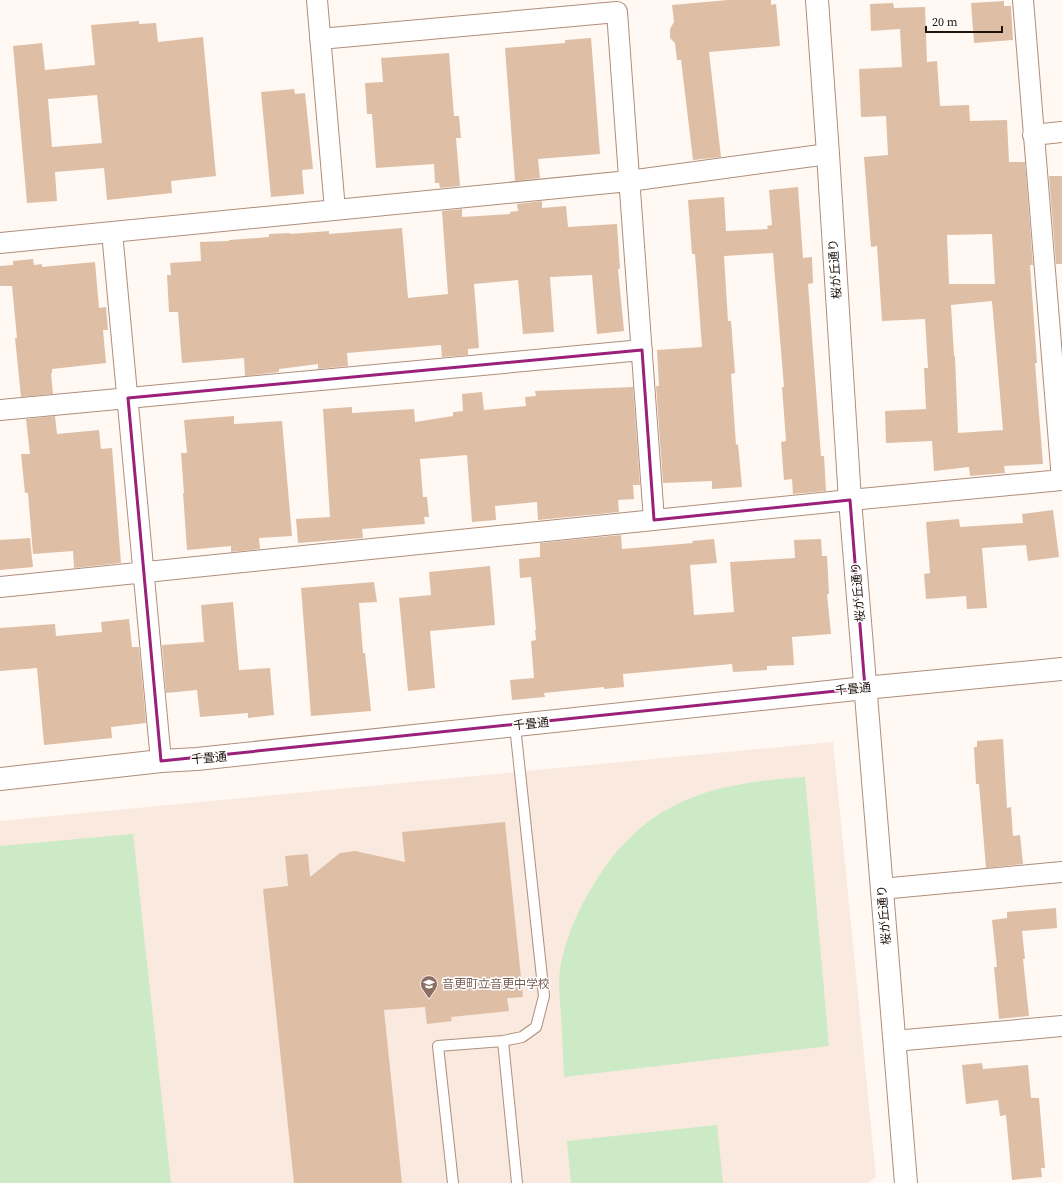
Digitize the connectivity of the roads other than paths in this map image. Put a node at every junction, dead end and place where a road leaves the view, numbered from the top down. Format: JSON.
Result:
{"nodes":[{"id":1,"x":317,"y":0,"type":"edge"},
{"id":2,"x":817,"y":0,"type":"edge"},
{"id":3,"x":1022,"y":0,"type":"edge"},
{"id":4,"x":320,"y":39,"type":"junction"},
{"id":5,"x":1062,"y":132,"type":"edge"},
{"id":6,"x":1033,"y":135,"type":"junction"},
{"id":7,"x":828,"y":154,"type":"junction"},
{"id":8,"x":630,"y":181,"type":"junction"},
{"id":9,"x":335,"y":210,"type":"junction"},
{"id":10,"x":112,"y":232,"type":"junction"},
{"id":11,"x":0,"y":243,"type":"edge"},
{"id":12,"x":1055,"y":306,"type":"edge"},
{"id":13,"x":642,"y":350,"type":"junction"},
{"id":14,"x":128,"y":398,"type":"junction"},
{"id":15,"x":0,"y":410,"type":"edge"},
{"id":16,"x":1062,"y":480,"type":"edge"},
{"id":17,"x":850,"y":500,"type":"junction"},
{"id":18,"x":654,"y":520,"type":"junction"},
{"id":19,"x":144,"y":572,"type":"junction"},
{"id":20,"x":0,"y":587,"type":"edge"},
{"id":21,"x":1062,"y":669,"type":"edge"},
{"id":22,"x":865,"y":688,"type":"junction"},
{"id":23,"x":515,"y":726,"type":"junction"},
{"id":24,"x":161,"y":761,"type":"junction"},
{"id":25,"x":0,"y":779,"type":"edge"},
{"id":26,"x":1062,"y":872,"type":"edge"},
{"id":27,"x":881,"y":888,"type":"junction"},
{"id":28,"x":1062,"y":1026,"type":"edge"},
{"id":29,"x":503,"y":1041,"type":"junction"},
{"id":30,"x":894,"y":1041,"type":"junction"},
{"id":31,"x":453,"y":1183,"type":"edge"},
{"id":32,"x":517,"y":1183,"type":"edge"},
{"id":33,"x":906,"y":1183,"type":"edge"}],
"edges":[{"from":1,"to":4,"type":"street"},
{"from":2,"to":7,"type":"street","name":"桜が丘通り"},
{"from":3,"to":6,"type":"street"},
{"from":4,"to":8,"type":"street"},
{"from":4,"to":9,"type":"street"},
{"from":5,"to":6,"type":"street"},
{"from":6,"to":12,"type":"street"},
{"from":7,"to":8,"type":"street"},
{"from":7,"to":17,"type":"street","name":"桜が丘通り"},
{"from":8,"to":9,"type":"street"},
{"from":8,"to":13,"type":"street"},
{"from":9,"to":10,"type":"street"},
{"from":10,"to":11,"type":"street"},
{"from":10,"to":14,"type":"street"},
{"from":12,"to":16,"type":"street"},
{"from":13,"to":14,"type":"street"},
{"from":13,"to":18,"type":"street"},
{"from":14,"to":15,"type":"street"},
{"from":14,"to":19,"type":"street"},
{"from":16,"to":17,"type":"street"},
{"from":17,"to":18,"type":"street"},
{"from":17,"to":22,"type":"street","name":"桜が丘通り"},
{"from":18,"to":19,"type":"street"},
{"from":19,"to":20,"type":"street"},
{"from":19,"to":24,"type":"street"},
{"from":21,"to":22,"type":"street","name":"千畳通"},
{"from":22,"to":23,"type":"street","name":"千畳通"},
{"from":22,"to":27,"type":"street","name":"桜が丘通り"},
{"from":23,"to":24,"type":"street","name":"千畳通"},
{"from":23,"to":29,"type":"lane"},
{"from":24,"to":25,"type":"street","name":"千畳通"},
{"from":26,"to":27,"type":"street"},
{"from":27,"to":30,"type":"street","name":"桜が丘通り"},
{"from":28,"to":30,"type":"street"},
{"from":29,"to":31,"type":"lane"},
{"from":29,"to":32,"type":"lane"},
{"from":30,"to":33,"type":"street","name":"桜が丘通り"}]}
